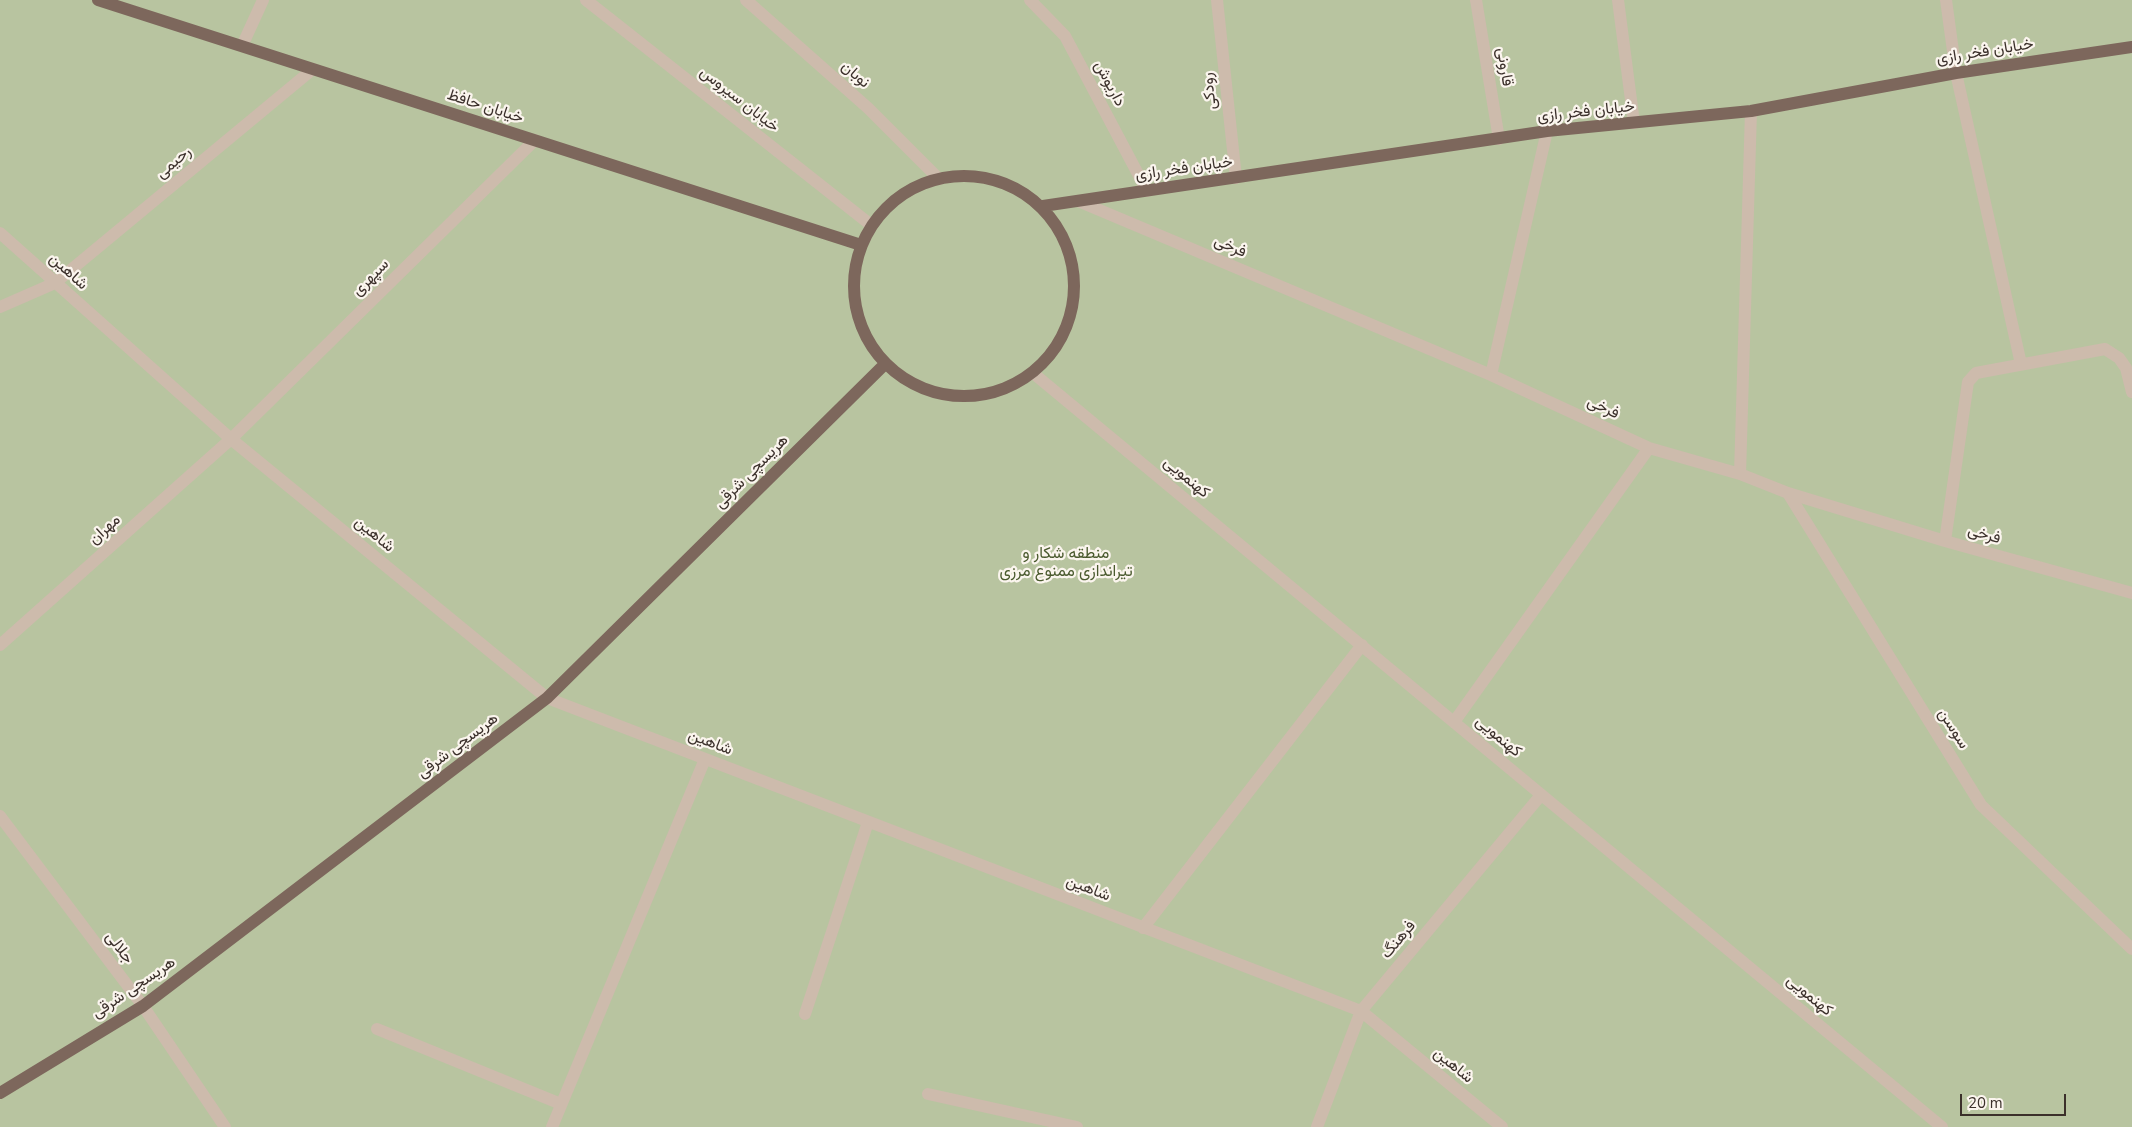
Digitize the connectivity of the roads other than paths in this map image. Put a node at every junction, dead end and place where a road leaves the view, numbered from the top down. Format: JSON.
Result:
{"nodes":[{"id":1,"x":98,"y":0,"type":"edge"},
{"id":2,"x":263,"y":0,"type":"edge"},
{"id":3,"x":586,"y":0,"type":"edge"},
{"id":4,"x":746,"y":0,"type":"edge"},
{"id":5,"x":1030,"y":0,"type":"edge"},
{"id":6,"x":1216,"y":0,"type":"edge"},
{"id":7,"x":1476,"y":0,"type":"edge"},
{"id":8,"x":1618,"y":0,"type":"edge"},
{"id":9,"x":1946,"y":0,"type":"edge"},
{"id":10,"x":242,"y":46,"type":"junction"},
{"id":11,"x":2132,"y":47,"type":"edge"},
{"id":12,"x":313,"y":69,"type":"junction"},
{"id":13,"x":1956,"y":73,"type":"junction"},
{"id":14,"x":1751,"y":111,"type":"junction"},
{"id":15,"x":1634,"y":123,"type":"junction"},
{"id":16,"x":1548,"y":131,"type":"junction"},
{"id":17,"x":1499,"y":139,"type":"junction"},
{"id":18,"x":535,"y":140,"type":"junction"},
{"id":19,"x":1236,"y":178,"type":"junction"},
{"id":20,"x":939,"y":179,"type":"junction"},
{"id":21,"x":1147,"y":191,"type":"junction"},
{"id":22,"x":1078,"y":201,"type":"junction"},
{"id":23,"x":1042,"y":206,"type":"junction"},
{"id":24,"x":871,"y":225,"type":"junction"},
{"id":25,"x":0,"y":233,"type":"edge"},
{"id":26,"x":861,"y":245,"type":"junction"},
{"id":27,"x":55,"y":283,"type":"junction"},
{"id":28,"x":0,"y":307,"type":"edge"},
{"id":29,"x":885,"y":364,"type":"junction"},
{"id":30,"x":2021,"y":364,"type":"junction"},
{"id":31,"x":1033,"y":372,"type":"junction"},
{"id":32,"x":1491,"y":375,"type":"junction"},
{"id":33,"x":2132,"y":392,"type":"edge"},
{"id":34,"x":231,"y":439,"type":"junction"},
{"id":35,"x":1649,"y":448,"type":"junction"},
{"id":36,"x":1740,"y":474,"type":"junction"},
{"id":37,"x":1788,"y":493,"type":"junction"},
{"id":38,"x":1945,"y":541,"type":"junction"},
{"id":39,"x":2132,"y":593,"type":"edge"},
{"id":40,"x":0,"y":645,"type":"edge"},
{"id":41,"x":1362,"y":645,"type":"junction"},
{"id":42,"x":547,"y":698,"type":"junction"},
{"id":43,"x":1454,"y":722,"type":"junction"},
{"id":44,"x":705,"y":759,"type":"junction"},
{"id":45,"x":1541,"y":795,"type":"junction"},
{"id":46,"x":0,"y":816,"type":"edge"},
{"id":47,"x":868,"y":822,"type":"junction"},
{"id":48,"x":1143,"y":928,"type":"junction"},
{"id":49,"x":2132,"y":948,"type":"edge"},
{"id":50,"x":142,"y":1006,"type":"junction"},
{"id":51,"x":1360,"y":1012,"type":"junction"},
{"id":52,"x":805,"y":1014,"type":"dead end"},
{"id":53,"x":377,"y":1030,"type":"dead end"},
{"id":54,"x":0,"y":1092,"type":"edge"},
{"id":55,"x":928,"y":1094,"type":"dead end"},
{"id":56,"x":561,"y":1104,"type":"junction"},
{"id":57,"x":225,"y":1127,"type":"edge"},
{"id":58,"x":552,"y":1127,"type":"edge"},
{"id":59,"x":1077,"y":1127,"type":"edge"},
{"id":60,"x":1318,"y":1127,"type":"edge"},
{"id":61,"x":1502,"y":1127,"type":"edge"},
{"id":62,"x":1942,"y":1127,"type":"edge"}],
"edges":[{"from":1,"to":10,"type":"main road","name":"خیابان حافظ"},
{"from":2,"to":10,"type":"street"},
{"from":3,"to":24,"type":"street","name":"خیابان سیروس"},
{"from":4,"to":20,"type":"street","name":"نوبان"},
{"from":5,"to":21,"type":"street","name":"داریوش"},
{"from":6,"to":19,"type":"street","name":"رودکی"},
{"from":7,"to":17,"type":"street","name":"قارونی"},
{"from":8,"to":15,"type":"street"},
{"from":9,"to":13,"type":"street"},
{"from":10,"to":12,"type":"main road","name":"خیابان حافظ"},
{"from":11,"to":13,"type":"main road","name":"خیابان فخر رازی"},
{"from":12,"to":18,"type":"main road","name":"خیابان حافظ"},
{"from":12,"to":27,"type":"street","name":"رحیمی"},
{"from":13,"to":14,"type":"main road","name":"خیابان فخر رازی"},
{"from":13,"to":30,"type":"street"},
{"from":14,"to":15,"type":"main road","name":"خیابان فخر رازی"},
{"from":14,"to":36,"type":"street"},
{"from":15,"to":16,"type":"main road","name":"خیابان فخر رازی"},
{"from":16,"to":17,"type":"main road","name":"خیابان فخر رازی"},
{"from":16,"to":32,"type":"street"},
{"from":17,"to":19,"type":"main road","name":"خیابان فخر رازی"},
{"from":18,"to":26,"type":"main road","name":"خیابان حافظ"},
{"from":18,"to":34,"type":"street","name":"سپهری"},
{"from":19,"to":21,"type":"main road","name":"خیابان فخر رازی"},
{"from":20,"to":23,"type":"main road"},
{"from":20,"to":24,"type":"main road"},
{"from":21,"to":22,"type":"main road","name":"خیابان فخر رازی"},
{"from":22,"to":23,"type":"main road","name":"خیابان فخر رازی"},
{"from":22,"to":32,"type":"street","name":"فرخی"},
{"from":23,"to":31,"type":"main road"},
{"from":24,"to":26,"type":"main road"},
{"from":25,"to":27,"type":"street","name":"شاهین"},
{"from":26,"to":29,"type":"main road"},
{"from":27,"to":28,"type":"street","name":"رحیمی"},
{"from":27,"to":34,"type":"street","name":"شاهین"},
{"from":29,"to":31,"type":"main road"},
{"from":29,"to":42,"type":"main road","name":"هریسچی شرقی"},
{"from":30,"to":33,"type":"street"},
{"from":30,"to":38,"type":"street"},
{"from":31,"to":41,"type":"street","name":"کهنمویی"},
{"from":32,"to":35,"type":"street","name":"فرخی"},
{"from":34,"to":40,"type":"street","name":"مهران"},
{"from":34,"to":42,"type":"street","name":"شاهین"},
{"from":35,"to":36,"type":"street","name":"فرخی"},
{"from":35,"to":43,"type":"street"},
{"from":36,"to":37,"type":"street","name":"فرخی"},
{"from":37,"to":38,"type":"street","name":"فرخی"},
{"from":37,"to":49,"type":"street","name":"سوسن"},
{"from":38,"to":39,"type":"street","name":"فرخی"},
{"from":41,"to":43,"type":"street","name":"کهنمویی"},
{"from":41,"to":48,"type":"street"},
{"from":42,"to":44,"type":"street","name":"شاهین"},
{"from":42,"to":50,"type":"main road","name":"هریسچی شرقی"},
{"from":43,"to":45,"type":"street","name":"کهنمویی"},
{"from":44,"to":47,"type":"street","name":"شاهین"},
{"from":44,"to":56,"type":"street"},
{"from":45,"to":51,"type":"street","name":"فرهنگ"},
{"from":45,"to":62,"type":"street","name":"کهنمویی"},
{"from":46,"to":50,"type":"street","name":"جلالی"},
{"from":47,"to":48,"type":"street","name":"شاهین"},
{"from":47,"to":52,"type":"street"},
{"from":48,"to":51,"type":"street","name":"شاهین"},
{"from":50,"to":54,"type":"main road","name":"هریسچی شرقی"},
{"from":50,"to":57,"type":"street","name":"جلالی"},
{"from":51,"to":60,"type":"street","name":"فرهنگ"},
{"from":51,"to":61,"type":"street","name":"شاهین"},
{"from":53,"to":56,"type":"street"},
{"from":55,"to":59,"type":"street"},
{"from":56,"to":58,"type":"street"}]}
